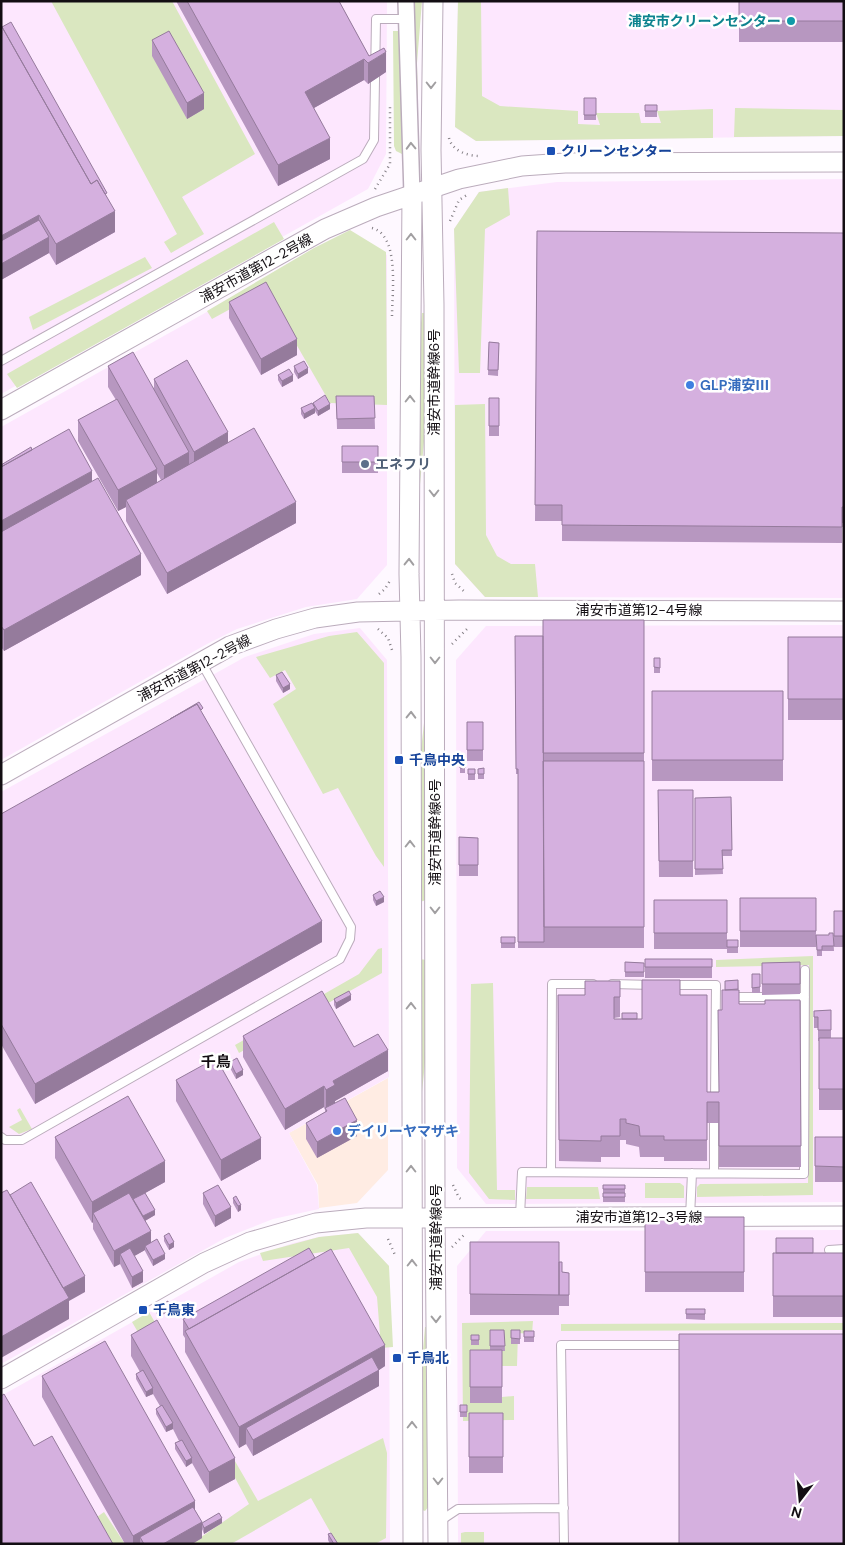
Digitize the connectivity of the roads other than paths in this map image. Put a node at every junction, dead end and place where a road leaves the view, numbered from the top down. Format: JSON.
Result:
{"nodes":[{"id":1,"x":406,"y":1,"type":"edge"},
{"id":2,"x":433,"y":1,"type":"edge"},
{"id":3,"x":407,"y":19,"type":"junction"},
{"id":4,"x":844,"y":162,"type":"edge"},
{"id":5,"x":432,"y":188,"type":"junction"},
{"id":6,"x":412,"y":195,"type":"junction"},
{"id":7,"x":1,"y":361,"type":"edge"},
{"id":8,"x":1,"y":410,"type":"edge"},
{"id":9,"x":410,"y":610,"type":"junction"},
{"id":10,"x":434,"y":611,"type":"junction"},
{"id":11,"x":844,"y":611,"type":"edge"},
{"id":12,"x":201,"y":662,"type":"junction"},
{"id":13,"x":1,"y":775,"type":"edge"},
{"id":14,"x":805,"y":970,"type":"dead end"},
{"id":15,"x":658,"y":985,"type":"edge"},
{"id":16,"x":668,"y":985,"type":"edge"},
{"id":17,"x":716,"y":997,"type":"junction"},
{"id":18,"x":805,"y":997,"type":"junction"},
{"id":19,"x":1,"y":1137,"type":"edge"},
{"id":20,"x":551,"y":1172,"type":"junction"},
{"id":21,"x":692,"y":1173,"type":"junction"},
{"id":22,"x":714,"y":1173,"type":"junction"},
{"id":23,"x":844,"y":1216,"type":"edge"},
{"id":24,"x":435,"y":1217,"type":"junction"},
{"id":25,"x":520,"y":1217,"type":"junction"},
{"id":26,"x":690,"y":1217,"type":"junction"},
{"id":27,"x":411,"y":1218,"type":"junction"},
{"id":28,"x":844,"y":1249,"type":"edge"},
{"id":29,"x":829,"y":1250,"type":"dead end"},
{"id":30,"x":698,"y":1345,"type":"edge"},
{"id":31,"x":1,"y":1379,"type":"edge"},
{"id":32,"x":564,"y":1508,"type":"junction"},
{"id":33,"x":438,"y":1522,"type":"junction"},
{"id":34,"x":413,"y":1544,"type":"edge"},
{"id":35,"x":420,"y":1544,"type":"edge"},
{"id":36,"x":438,"y":1544,"type":"edge"},
{"id":37,"x":564,"y":1544,"type":"edge"}],
"edges":[{"from":1,"to":3,"type":"street","name":"浦安市道幹線6号"},
{"from":2,"to":5,"type":"street","name":"浦安市道幹線6号","one_way":true},
{"from":6,"to":3,"type":"street","name":"浦安市道幹線6号","one_way":true},
{"from":3,"to":7,"type":"lane"},
{"from":4,"to":5,"type":"street","name":"浦安市道第12-2号線"},
{"from":5,"to":6,"type":"street","name":"浦安市道第12-2号線"},
{"from":5,"to":10,"type":"street","name":"浦安市道幹線6号","one_way":true},
{"from":6,"to":8,"type":"street","name":"浦安市道第12-2号線"},
{"from":9,"to":6,"type":"street","name":"浦安市道幹線6号","one_way":true},
{"from":9,"to":10,"type":"street","name":"浦安市道第12-2号線"},
{"from":9,"to":12,"type":"street","name":"浦安市道第12-2号線"},
{"from":27,"to":9,"type":"street","name":"浦安市道幹線6号","one_way":true},
{"from":10,"to":11,"type":"street","name":"浦安市道第12-4号線"},
{"from":10,"to":24,"type":"street","name":"浦安市道幹線6号","one_way":true},
{"from":12,"to":13,"type":"street","name":"浦安市道第12-2号線"},
{"from":12,"to":19,"type":"lane"},
{"from":14,"to":18,"type":"lane"},
{"from":15,"to":20,"type":"lane"},
{"from":16,"to":17,"type":"lane"},
{"from":17,"to":18,"type":"lane"},
{"from":17,"to":22,"type":"lane"},
{"from":18,"to":22,"type":"lane"},
{"from":20,"to":21,"type":"lane"},
{"from":20,"to":25,"type":"lane"},
{"from":21,"to":22,"type":"lane"},
{"from":21,"to":26,"type":"lane"},
{"from":23,"to":26,"type":"street","name":"浦安市道第12-3号線"},
{"from":24,"to":25,"type":"street","name":"浦安市道第12-3号線"},
{"from":24,"to":27,"type":"street","name":"浦安市道第12-3号線"},
{"from":24,"to":33,"type":"street","name":"浦安市道幹線6号","one_way":true},
{"from":25,"to":26,"type":"street","name":"浦安市道第12-3号線"},
{"from":27,"to":31,"type":"street","name":"浦安市道第12-3号線"},
{"from":34,"to":27,"type":"street","name":"浦安市道幹線6号","one_way":true},
{"from":28,"to":29,"type":"lane"},
{"from":30,"to":32,"type":"lane"},
{"from":32,"to":33,"type":"lane"},
{"from":32,"to":37,"type":"lane"},
{"from":33,"to":35,"type":"street"},
{"from":33,"to":36,"type":"street","name":"浦安市道幹線6号"}]}
